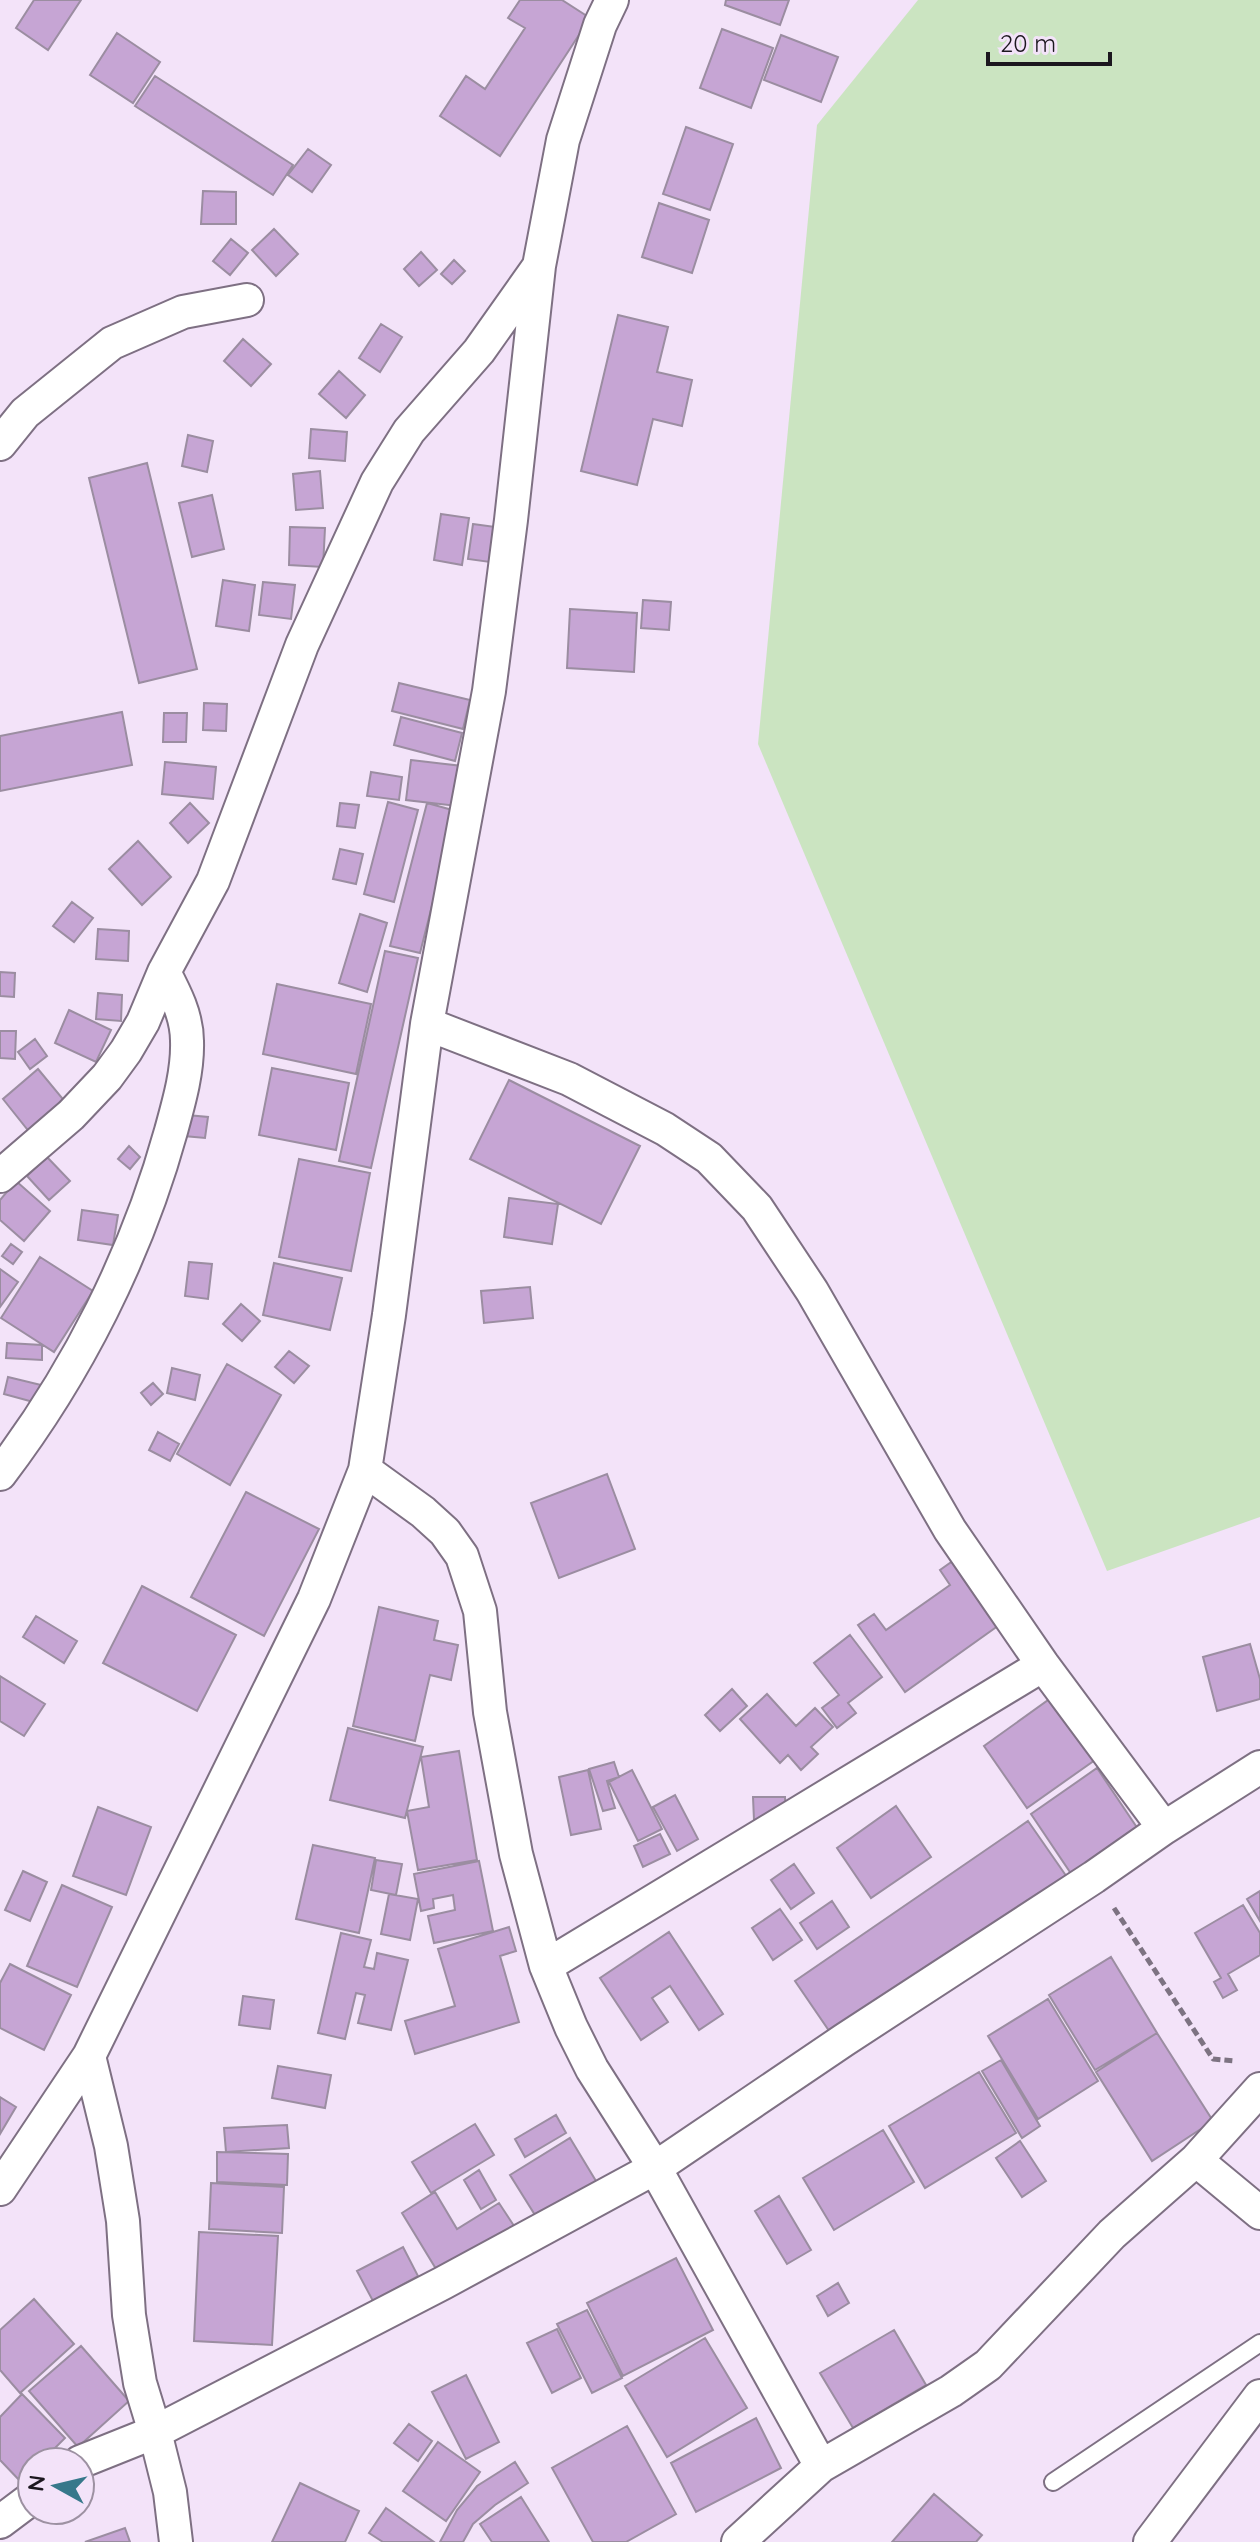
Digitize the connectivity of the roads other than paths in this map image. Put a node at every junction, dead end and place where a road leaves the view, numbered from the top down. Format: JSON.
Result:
{"nodes":[{"id":1,"x":612,"y":0,"type":"edge"},
{"id":2,"x":539,"y":266,"type":"junction"},
{"id":3,"x":247,"y":300,"type":"dead end"},
{"id":4,"x":0,"y":444,"type":"edge"},
{"id":5,"x":164,"y":972,"type":"junction"},
{"id":6,"x":427,"y":1024,"type":"junction"},
{"id":7,"x":0,"y":1176,"type":"edge"},
{"id":8,"x":365,"y":1470,"type":"junction"},
{"id":9,"x":0,"y":1474,"type":"edge"},
{"id":10,"x":1043,"y":1665,"type":"junction"},
{"id":11,"x":1260,"y":1767,"type":"edge"},
{"id":12,"x":1164,"y":1828,"type":"junction"},
{"id":13,"x":546,"y":1966,"type":"junction"},
{"id":14,"x":89,"y":2056,"type":"junction"},
{"id":15,"x":1252,"y":2076,"type":"edge"},
{"id":16,"x":1196,"y":2160,"type":"junction"},
{"id":17,"x":655,"y":2168,"type":"junction"},
{"id":18,"x":0,"y":2189,"type":"edge"},
{"id":19,"x":1260,"y":2213,"type":"edge"},
{"id":20,"x":1260,"y":2343,"type":"edge"},
{"id":21,"x":1260,"y":2396,"type":"edge"},
{"id":22,"x":155,"y":2432,"type":"junction"},
{"id":23,"x":96,"y":2456,"type":"edge"},
{"id":24,"x":821,"y":2466,"type":"junction"},
{"id":25,"x":1053,"y":2482,"type":"dead end"},
{"id":26,"x":176,"y":2542,"type":"edge"},
{"id":27,"x":738,"y":2542,"type":"edge"},
{"id":28,"x":1150,"y":2542,"type":"edge"}],
"edges":[{"from":1,"to":2,"type":"street"},
{"from":2,"to":5,"type":"street"},
{"from":2,"to":6,"type":"street"},
{"from":3,"to":4,"type":"street"},
{"from":5,"to":7,"type":"street"},
{"from":5,"to":9,"type":"street"},
{"from":6,"to":8,"type":"street"},
{"from":6,"to":10,"type":"street"},
{"from":8,"to":13,"type":"street"},
{"from":8,"to":14,"type":"street"},
{"from":10,"to":12,"type":"street"},
{"from":10,"to":13,"type":"street"},
{"from":11,"to":12,"type":"street"},
{"from":12,"to":17,"type":"street"},
{"from":13,"to":17,"type":"street"},
{"from":14,"to":18,"type":"street"},
{"from":14,"to":22,"type":"street"},
{"from":15,"to":16,"type":"street"},
{"from":16,"to":19,"type":"street"},
{"from":16,"to":24,"type":"street"},
{"from":17,"to":22,"type":"street"},
{"from":17,"to":24,"type":"street"},
{"from":20,"to":25,"type":"lane"},
{"from":21,"to":28,"type":"street"},
{"from":22,"to":23,"type":"street"},
{"from":22,"to":26,"type":"street"},
{"from":24,"to":27,"type":"street"}]}
